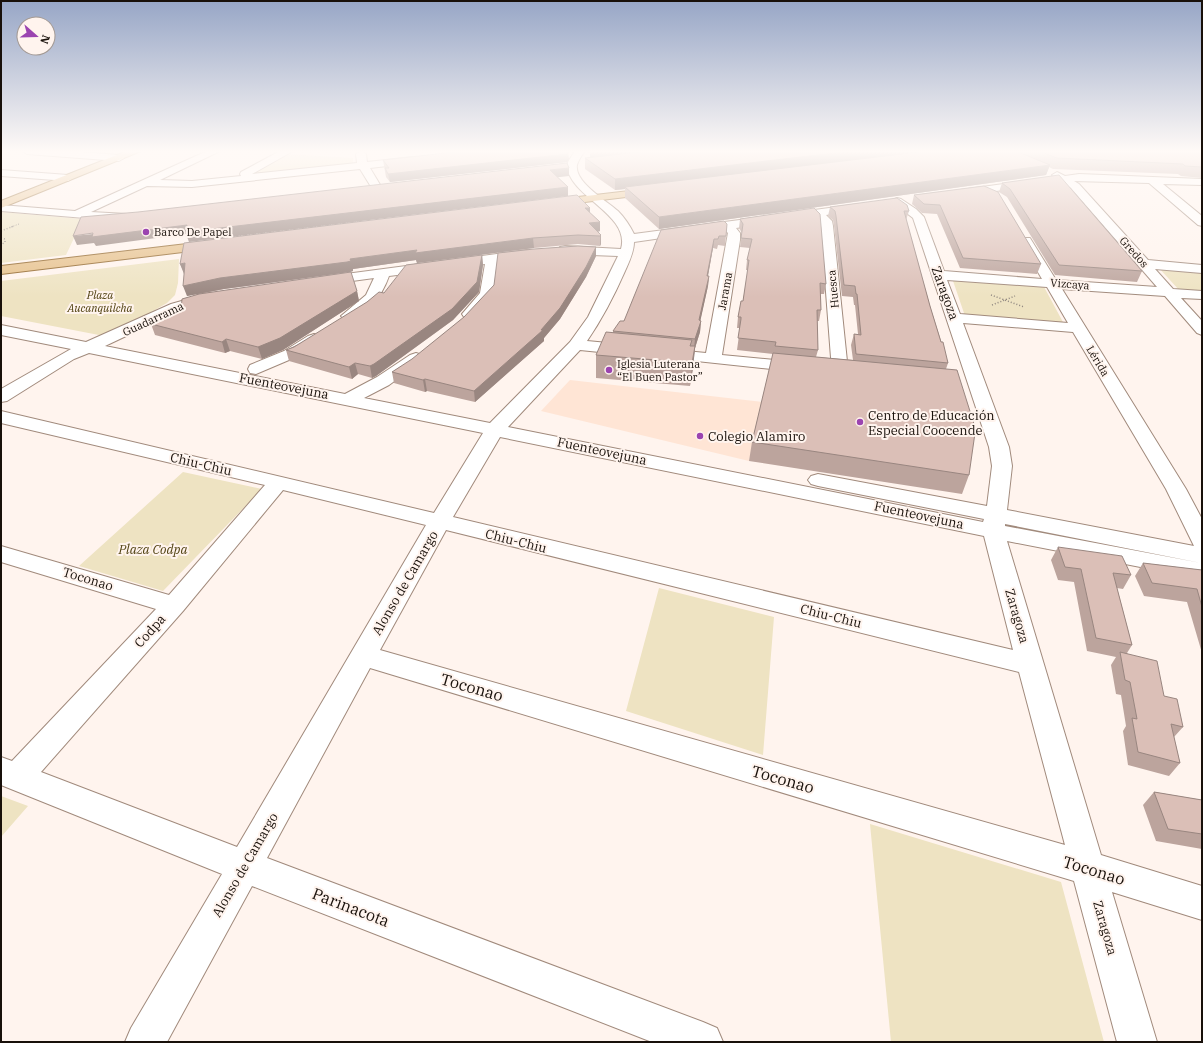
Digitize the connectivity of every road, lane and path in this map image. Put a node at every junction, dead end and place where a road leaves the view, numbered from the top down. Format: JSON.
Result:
{"nodes":[{"id":1,"x":18,"y":200,"type":"edge"},
{"id":2,"x":109,"y":200,"type":"edge"},
{"id":3,"x":579,"y":200,"type":"edge"},
{"id":4,"x":596,"y":200,"type":"edge"},
{"id":5,"x":1088,"y":200,"type":"edge"},
{"id":6,"x":1175,"y":200,"type":"edge"},
{"id":7,"x":898,"y":201,"type":"edge"},
{"id":8,"x":542,"y":204,"type":"edge"},
{"id":9,"x":868,"y":206,"type":"edge"},
{"id":10,"x":1,"y":207,"type":"edge"},
{"id":11,"x":816,"y":213,"type":"junction"},
{"id":12,"x":75,"y":215,"type":"junction"},
{"id":13,"x":132,"y":216,"type":"edge"},
{"id":14,"x":363,"y":220,"type":"edge"},
{"id":15,"x":1202,"y":222,"type":"edge"},
{"id":16,"x":727,"y":225,"type":"junction"},
{"id":17,"x":1020,"y":231,"type":"edge"},
{"id":18,"x":1,"y":238,"type":"edge"},
{"id":19,"x":221,"y":241,"type":"joint"},
{"id":20,"x":1,"y":245,"type":"edge"},
{"id":21,"x":627,"y":246,"type":"junction"},
{"id":22,"x":492,"y":259,"type":"junction"},
{"id":23,"x":1146,"y":264,"type":"junction"},
{"id":24,"x":1202,"y":269,"type":"edge"},
{"id":25,"x":1,"y":270,"type":"edge"},
{"id":26,"x":383,"y":273,"type":"junction"},
{"id":27,"x":938,"y":275,"type":"junction"},
{"id":28,"x":308,"y":283,"type":"edge"},
{"id":29,"x":1052,"y":283,"type":"junction"},
{"id":30,"x":1169,"y":292,"type":"junction"},
{"id":31,"x":224,"y":294,"type":"edge"},
{"id":32,"x":990,"y":294,"type":"dead end"},
{"id":33,"x":1202,"y":295,"type":"edge"},
{"id":34,"x":1005,"y":300,"type":"junction"},
{"id":35,"x":1027,"y":309,"type":"dead end"},
{"id":36,"x":955,"y":318,"type":"junction"},
{"id":37,"x":1,"y":320,"type":"edge"},
{"id":38,"x":459,"y":324,"type":"edge"},
{"id":39,"x":336,"y":325,"type":"edge"},
{"id":40,"x":1078,"y":328,"type":"junction"},
{"id":41,"x":1,"y":330,"type":"edge"},
{"id":42,"x":1202,"y":330,"type":"edge"},
{"id":43,"x":323,"y":333,"type":"edge"},
{"id":44,"x":105,"y":340,"type":"junction"},
{"id":45,"x":576,"y":345,"type":"junction"},
{"id":46,"x":86,"y":347,"type":"junction"},
{"id":47,"x":430,"y":347,"type":"edge"},
{"id":48,"x":714,"y":358,"type":"junction"},
{"id":49,"x":256,"y":369,"type":"junction"},
{"id":50,"x":357,"y":395,"type":"junction"},
{"id":51,"x":1,"y":397,"type":"edge"},
{"id":52,"x":1,"y":417,"type":"edge"},
{"id":53,"x":500,"y":424,"type":"junction"},
{"id":54,"x":279,"y":482,"type":"junction"},
{"id":55,"x":439,"y":522,"type":"junction"},
{"id":56,"x":995,"y":522,"type":"junction"},
{"id":57,"x":1202,"y":541,"type":"edge"},
{"id":58,"x":1,"y":554,"type":"edge"},
{"id":59,"x":1202,"y":555,"type":"edge"},
{"id":60,"x":1202,"y":571,"type":"edge"},
{"id":61,"x":174,"y":605,"type":"junction"},
{"id":62,"x":364,"y":656,"type":"junction"},
{"id":63,"x":1030,"y":664,"type":"junction"},
{"id":64,"x":9,"y":774,"type":"edge"},
{"id":65,"x":244,"y":866,"type":"junction"},
{"id":66,"x":1088,"y":868,"type":"junction"},
{"id":67,"x":1202,"y":903,"type":"edge"},
{"id":68,"x":145,"y":1042,"type":"edge"},
{"id":69,"x":703,"y":1042,"type":"edge"},
{"id":70,"x":1138,"y":1042,"type":"edge"}],
"edges":[{"from":1,"to":10,"type":"main road"},
{"from":2,"to":12,"type":"street"},
{"from":3,"to":8,"type":"main road"},
{"from":4,"to":21,"type":"street"},
{"from":5,"to":23,"type":"street","name":"Gredos"},
{"from":6,"to":15,"type":"street"},
{"from":7,"to":27,"type":"street","name":"Zaragoza"},
{"from":9,"to":11,"type":"street"},
{"from":10,"to":12,"type":"street"},
{"from":11,"to":16,"type":"street"},
{"from":11,"to":48,"type":"street","name":"Huesca"},
{"from":12,"to":13,"type":"street"},
{"from":14,"to":19,"type":"path"},
{"from":16,"to":21,"type":"street"},
{"from":16,"to":48,"type":"street","name":"Jarama"},
{"from":17,"to":29,"type":"street","name":"Lérida"},
{"from":18,"to":20,"type":"path"},
{"from":19,"to":25,"type":"main road"},
{"from":21,"to":22,"type":"street"},
{"from":21,"to":45,"type":"street","name":"Alonso de Camargo"},
{"from":22,"to":26,"type":"street"},
{"from":22,"to":38,"type":"street"},
{"from":23,"to":24,"type":"street"},
{"from":23,"to":30,"type":"street","name":"Gredos"},
{"from":26,"to":28,"type":"street"},
{"from":26,"to":39,"type":"street"},
{"from":27,"to":29,"type":"street","name":"Vizcaya"},
{"from":27,"to":36,"type":"street","name":"Zaragoza"},
{"from":29,"to":30,"type":"street","name":"Vizcaya"},
{"from":29,"to":34,"type":"path"},
{"from":29,"to":40,"type":"street","name":"Lérida"},
{"from":30,"to":33,"type":"street","name":"Vizcaya"},
{"from":30,"to":42,"type":"street","name":"Gredos"},
{"from":31,"to":44,"type":"street","name":"Guadarrama"},
{"from":32,"to":34,"type":"path"},
{"from":34,"to":35,"type":"path"},
{"from":34,"to":36,"type":"path"},
{"from":36,"to":40,"type":"street"},
{"from":36,"to":56,"type":"street","name":"Zaragoza"},
{"from":37,"to":44,"type":"street","name":"Fuenteovejuna"},
{"from":40,"to":57,"type":"street","name":"Lérida"},
{"from":41,"to":46,"type":"street","name":"Fuenteovejuna"},
{"from":43,"to":49,"type":"street"},
{"from":44,"to":46,"type":"street","name":"Guadarrama"},
{"from":44,"to":49,"type":"street","name":"Fuenteovejuna"},
{"from":45,"to":48,"type":"street"},
{"from":45,"to":53,"type":"street","name":"Alonso de Camargo"},
{"from":46,"to":50,"type":"street","name":"Fuenteovejuna"},
{"from":46,"to":51,"type":"street","name":"Guadarrama"},
{"from":47,"to":50,"type":"street"},
{"from":49,"to":50,"type":"street","name":"Fuenteovejuna"},
{"from":50,"to":53,"type":"street","name":"Fuenteovejuna"},
{"from":52,"to":54,"type":"street","name":"Chiu-Chiu"},
{"from":53,"to":55,"type":"street","name":"Alonso de Camargo"},
{"from":53,"to":56,"type":"street","name":"Fuenteovejuna"},
{"from":54,"to":55,"type":"street","name":"Chiu-Chiu"},
{"from":54,"to":61,"type":"street","name":"Codpa"},
{"from":55,"to":62,"type":"street","name":"Alonso de Camargo"},
{"from":55,"to":63,"type":"street","name":"Chiu-Chiu"},
{"from":56,"to":59,"type":"street","name":"Fuenteovejuna"},
{"from":56,"to":60,"type":"street","name":"Fuenteovejuna"},
{"from":56,"to":63,"type":"street","name":"Zaragoza"},
{"from":58,"to":61,"type":"street","name":"Toconao"},
{"from":61,"to":64,"type":"street","name":"Codpa"},
{"from":62,"to":65,"type":"street","name":"Alonso de Camargo"},
{"from":62,"to":66,"type":"street","name":"Toconao"},
{"from":63,"to":66,"type":"street","name":"Zaragoza"},
{"from":64,"to":65,"type":"street","name":"Parinacota"},
{"from":65,"to":68,"type":"street","name":"Alonso de Camargo"},
{"from":65,"to":69,"type":"street","name":"Parinacota"},
{"from":66,"to":67,"type":"street","name":"Toconao"},
{"from":66,"to":70,"type":"street","name":"Zaragoza"}]}
